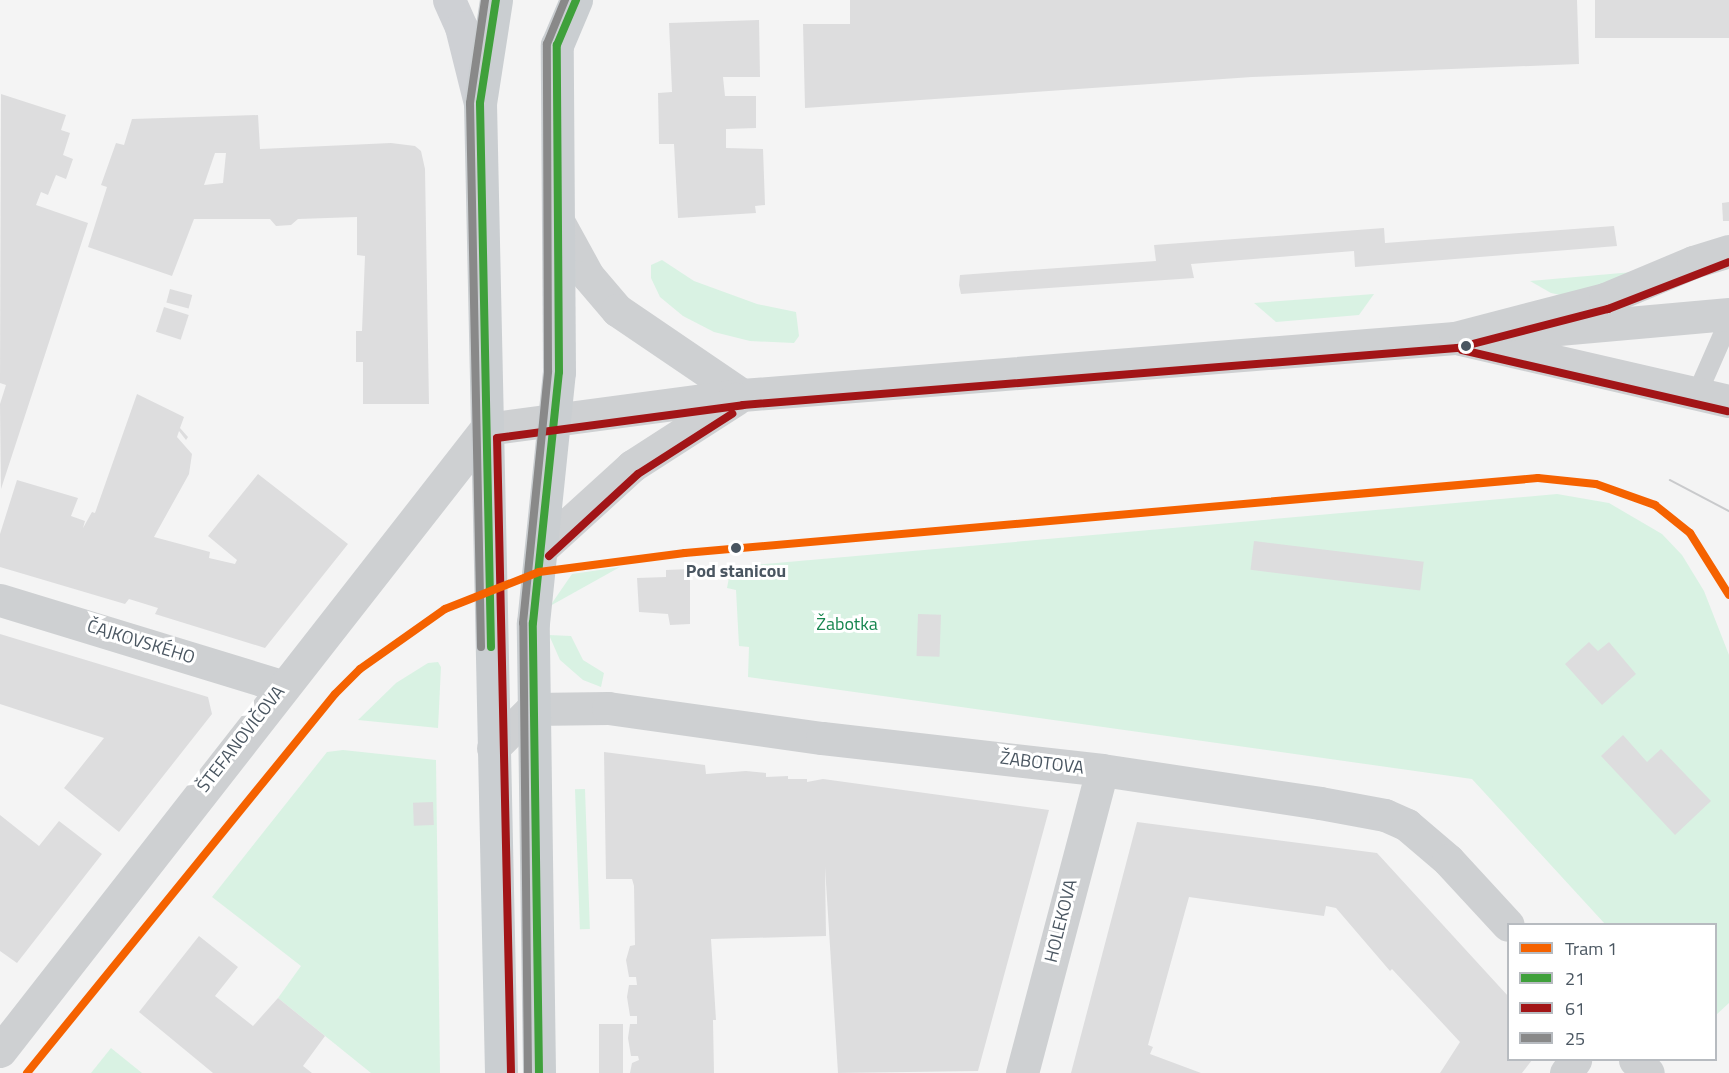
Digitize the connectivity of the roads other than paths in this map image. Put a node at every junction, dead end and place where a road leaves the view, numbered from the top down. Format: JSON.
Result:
{"nodes":[{"id":1,"x":449,"y":0,"type":"edge"},
{"id":2,"x":496,"y":0,"type":"edge"},
{"id":3,"x":550,"y":0,"type":"edge"},
{"id":4,"x":576,"y":0,"type":"edge"},
{"id":5,"x":557,"y":45,"type":"junction"},
{"id":6,"x":480,"y":103,"type":"junction"},
{"id":7,"x":560,"y":225,"type":"junction"},
{"id":8,"x":1729,"y":251,"type":"edge"},
{"id":9,"x":1729,"y":314,"type":"edge"},
{"id":10,"x":1729,"y":321,"type":"edge"},
{"id":11,"x":1455,"y":338,"type":"junction"},
{"id":12,"x":1697,"y":394,"type":"junction"},
{"id":13,"x":742,"y":395,"type":"junction"},
{"id":14,"x":1729,"y":401,"type":"edge"},
{"id":15,"x":556,"y":419,"type":"junction"},
{"id":16,"x":486,"y":429,"type":"junction"},
{"id":17,"x":542,"y":548,"type":"junction"},
{"id":18,"x":0,"y":600,"type":"edge"},
{"id":19,"x":282,"y":686,"type":"junction"},
{"id":20,"x":532,"y":709,"type":"junction"},
{"id":21,"x":493,"y":748,"type":"junction"},
{"id":22,"x":1102,"y":770,"type":"junction"},
{"id":23,"x":1507,"y":923,"type":"edge"},
{"id":24,"x":0,"y":1051,"type":"edge"},
{"id":25,"x":1637,"y":1061,"type":"edge"},
{"id":26,"x":501,"y":1073,"type":"edge"},
{"id":27,"x":539,"y":1073,"type":"edge"},
{"id":28,"x":1022,"y":1073,"type":"edge"},
{"id":29,"x":1648,"y":1073,"type":"edge"}],
"edges":[{"from":1,"to":6,"type":"main road"},
{"from":2,"to":6,"type":"main road"},
{"from":3,"to":5,"type":"main road"},
{"from":4,"to":5,"type":"main road"},
{"from":5,"to":7,"type":"main road"},
{"from":6,"to":16,"type":"main road"},
{"from":7,"to":13,"type":"street"},
{"from":7,"to":15,"type":"main road"},
{"from":8,"to":11,"type":"street"},
{"from":9,"to":11,"type":"street"},
{"from":10,"to":12,"type":"lane"},
{"from":11,"to":12,"type":"street"},
{"from":11,"to":13,"type":"street"},
{"from":12,"to":14,"type":"street"},
{"from":13,"to":15,"type":"street"},
{"from":13,"to":17,"type":"street"},
{"from":15,"to":16,"type":"street"},
{"from":15,"to":17,"type":"main road"},
{"from":16,"to":19,"type":"street","name":"ŠTEFANOVIČOVA"},
{"from":16,"to":21,"type":"main road"},
{"from":17,"to":20,"type":"main road"},
{"from":18,"to":19,"type":"street","name":"ČAJKOVSKÉHO"},
{"from":19,"to":24,"type":"street","name":"ŠTEFANOVIČOVA"},
{"from":20,"to":21,"type":"street"},
{"from":20,"to":22,"type":"street","name":"ŽABOTOVA"},
{"from":20,"to":27,"type":"main road"},
{"from":21,"to":26,"type":"main road"},
{"from":22,"to":23,"type":"street","name":"ŽABOTOVA"},
{"from":22,"to":28,"type":"street","name":"HOLEKOVA"},
{"from":25,"to":29,"type":"street"}]}
